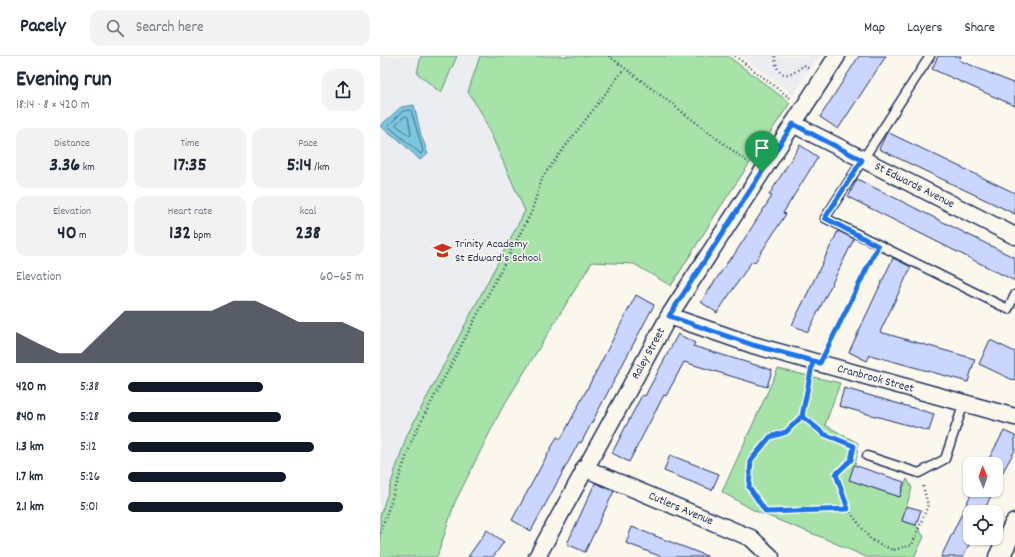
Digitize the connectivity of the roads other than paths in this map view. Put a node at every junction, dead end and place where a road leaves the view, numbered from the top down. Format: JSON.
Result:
{"nodes":[{"id":1,"x":837,"y":56,"type":"edge"},
{"id":2,"x":930,"y":56,"type":"edge"},
{"id":3,"x":793,"y":124,"type":"junction"},
{"id":4,"x":862,"y":160,"type":"junction"},
{"id":5,"x":1015,"y":236,"type":"edge"},
{"id":6,"x":1015,"y":295,"type":"edge"},
{"id":7,"x":669,"y":316,"type":"junction"},
{"id":8,"x":964,"y":403,"type":"junction"},
{"id":9,"x":1015,"y":417,"type":"edge"},
{"id":10,"x":867,"y":456,"type":"dead end"},
{"id":11,"x":584,"y":468,"type":"junction"},
{"id":12,"x":1015,"y":524,"type":"edge"},
{"id":13,"x":537,"y":557,"type":"edge"},
{"id":14,"x":771,"y":557,"type":"edge"},
{"id":15,"x":998,"y":557,"type":"edge"}],
"edges":[{"from":1,"to":3,"type":"street","name":"Raley Street"},
{"from":2,"to":4,"type":"lane"},
{"from":3,"to":4,"type":"street","name":"St Edwards Avenue"},
{"from":3,"to":7,"type":"street","name":"Raley Street"},
{"from":4,"to":5,"type":"street","name":"St Edwards Avenue"},
{"from":4,"to":6,"type":"lane"},
{"from":7,"to":8,"type":"street","name":"Cranbrook Street"},
{"from":7,"to":11,"type":"street","name":"Raley Street"},
{"from":8,"to":9,"type":"street","name":"Cranbrook Street"},
{"from":8,"to":10,"type":"lane"},
{"from":11,"to":13,"type":"street","name":"Raley Street"},
{"from":11,"to":14,"type":"street","name":"Cutlers Avenue"},
{"from":12,"to":15,"type":"street"}]}
